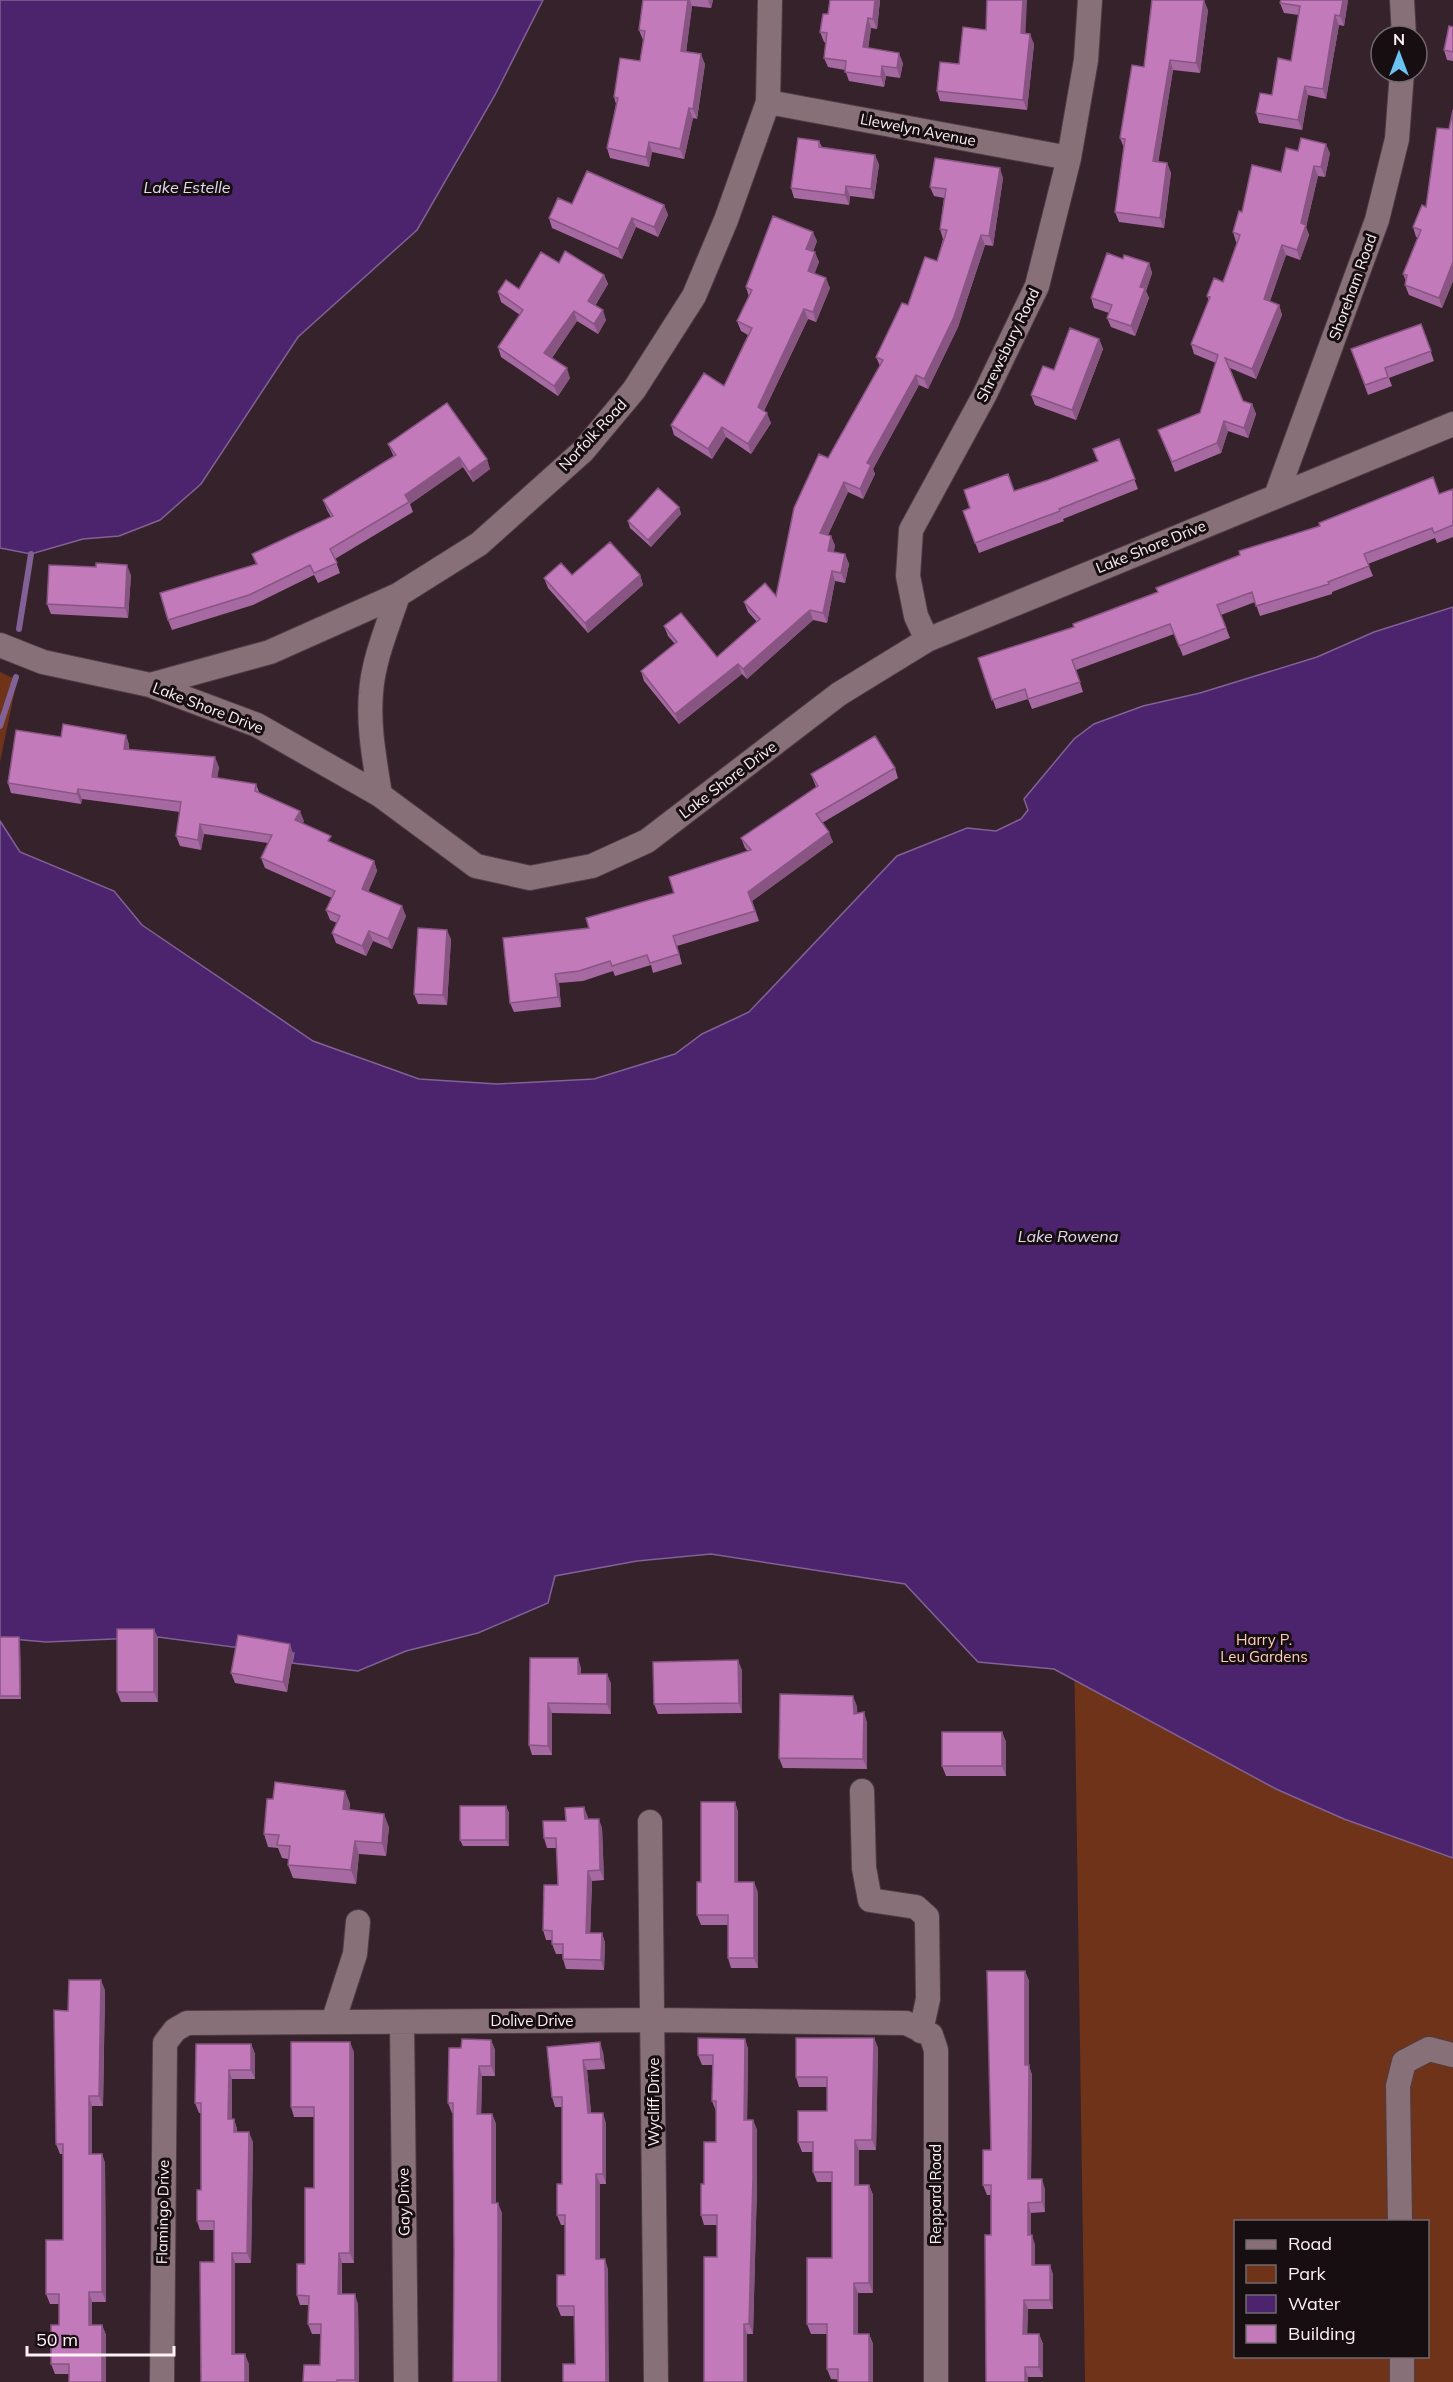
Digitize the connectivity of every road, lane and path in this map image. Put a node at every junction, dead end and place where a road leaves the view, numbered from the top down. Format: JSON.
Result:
{"nodes":[{"id":1,"x":770,"y":0,"type":"edge"},
{"id":2,"x":1090,"y":0,"type":"edge"},
{"id":3,"x":1402,"y":0,"type":"edge"},
{"id":4,"x":1403,"y":24,"type":"edge"},
{"id":5,"x":1401,"y":84,"type":"edge"},
{"id":6,"x":768,"y":102,"type":"junction"},
{"id":7,"x":1069,"y":158,"type":"junction"},
{"id":8,"x":1453,"y":424,"type":"edge"},
{"id":9,"x":1276,"y":496,"type":"junction"},
{"id":10,"x":398,"y":595,"type":"junction"},
{"id":11,"x":927,"y":640,"type":"junction"},
{"id":12,"x":0,"y":645,"type":"edge"},
{"id":13,"x":150,"y":685,"type":"junction"},
{"id":14,"x":380,"y":795,"type":"junction"},
{"id":15,"x":862,"y":1791,"type":"dead end"},
{"id":16,"x":650,"y":1822,"type":"dead end"},
{"id":17,"x":358,"y":1922,"type":"dead end"},
{"id":18,"x":654,"y":2020,"type":"junction"},
{"id":19,"x":333,"y":2022,"type":"junction"},
{"id":20,"x":402,"y":2022,"type":"junction"},
{"id":21,"x":914,"y":2027,"type":"junction"},
{"id":22,"x":165,"y":2043,"type":"joint"},
{"id":23,"x":1453,"y":2055,"type":"edge"},
{"id":24,"x":1400,"y":2220,"type":"edge"},
{"id":25,"x":1402,"y":2358,"type":"edge"},
{"id":26,"x":162,"y":2382,"type":"edge"},
{"id":27,"x":405,"y":2382,"type":"edge"},
{"id":28,"x":656,"y":2382,"type":"edge"},
{"id":29,"x":936,"y":2382,"type":"edge"},
{"id":30,"x":1402,"y":2382,"type":"edge"}],
"edges":[{"from":1,"to":6,"type":"street","name":"Norfolk Road"},
{"from":2,"to":7,"type":"street","name":"Shrewsbury Road"},
{"from":3,"to":4,"type":"street"},
{"from":5,"to":9,"type":"street","name":"Shoreham Road"},
{"from":6,"to":7,"type":"street","name":"Llewelyn Avenue"},
{"from":6,"to":10,"type":"street","name":"Norfolk Road"},
{"from":7,"to":11,"type":"street","name":"Shrewsbury Road"},
{"from":8,"to":9,"type":"street","name":"Lake Shore Drive"},
{"from":9,"to":11,"type":"street","name":"Lake Shore Drive"},
{"from":10,"to":13,"type":"street","name":"Norfolk Road"},
{"from":10,"to":14,"type":"street"},
{"from":11,"to":14,"type":"street","name":"Lake Shore Drive"},
{"from":12,"to":13,"type":"street","name":"Lake Shore Drive"},
{"from":13,"to":14,"type":"street","name":"Lake Shore Drive"},
{"from":15,"to":21,"type":"street"},
{"from":16,"to":18,"type":"street","name":"Wycliff Drive"},
{"from":17,"to":19,"type":"street"},
{"from":18,"to":20,"type":"street","name":"Dolive Drive"},
{"from":18,"to":21,"type":"street","name":"Dolive Drive"},
{"from":18,"to":28,"type":"street","name":"Wycliff Drive"},
{"from":19,"to":20,"type":"street","name":"Dolive Drive"},
{"from":19,"to":22,"type":"street","name":"Dolive Drive"},
{"from":20,"to":27,"type":"street","name":"Gay Drive"},
{"from":21,"to":29,"type":"street","name":"Reppard Road"},
{"from":22,"to":26,"type":"street","name":"Flamingo Drive"},
{"from":23,"to":24,"type":"street"},
{"from":25,"to":30,"type":"street"}]}
